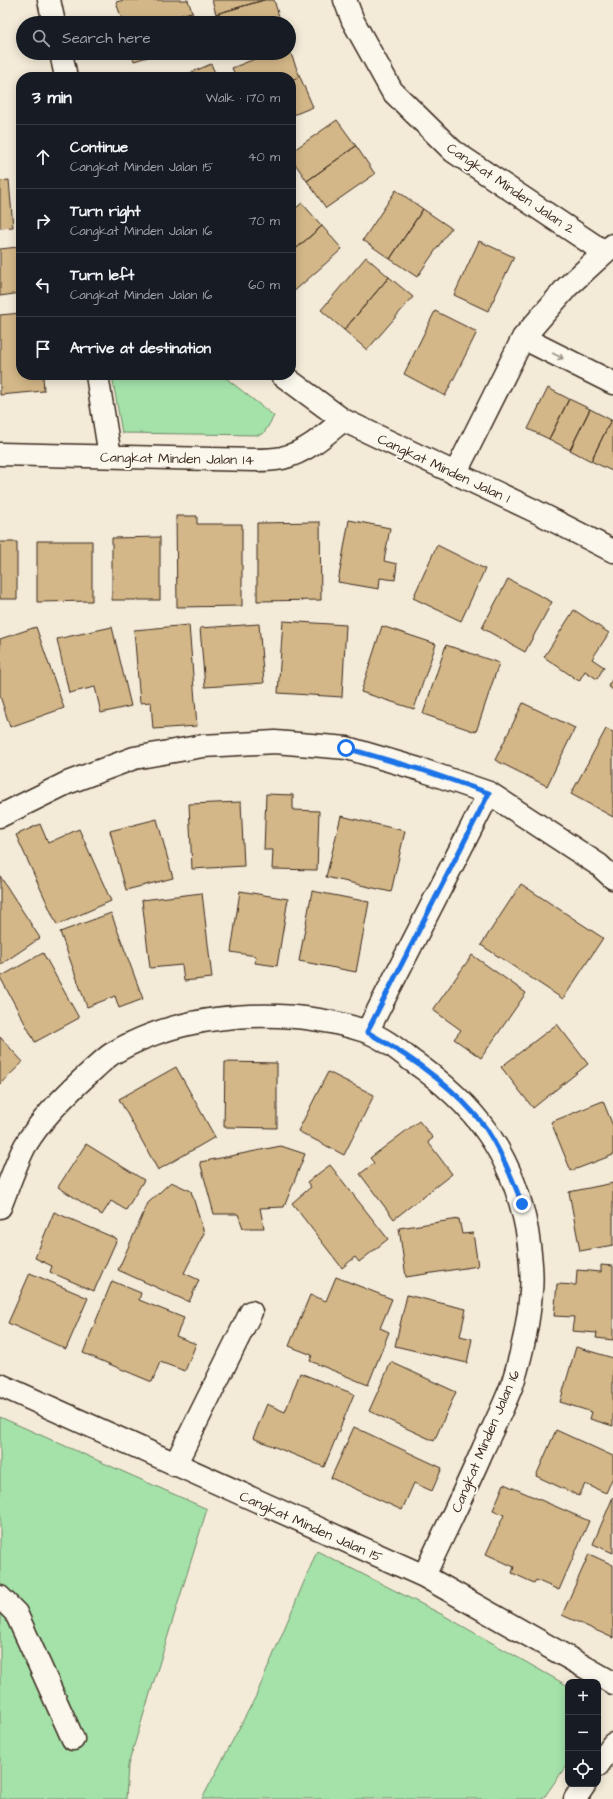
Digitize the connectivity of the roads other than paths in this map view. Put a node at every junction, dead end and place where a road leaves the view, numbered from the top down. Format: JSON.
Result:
{"nodes":[{"id":1,"x":49,"y":0,"type":"edge"},
{"id":2,"x":345,"y":0,"type":"edge"},
{"id":3,"x":52,"y":16,"type":"edge"},
{"id":4,"x":62,"y":60,"type":"edge"},
{"id":5,"x":65,"y":72,"type":"edge"},
{"id":6,"x":609,"y":248,"type":"edge"},
{"id":7,"x":523,"y":338,"type":"junction"},
{"id":8,"x":97,"y":380,"type":"edge"},
{"id":9,"x":289,"y":380,"type":"edge"},
{"id":10,"x":613,"y":383,"type":"edge"},
{"id":11,"x":342,"y":420,"type":"junction"},
{"id":12,"x":0,"y":454,"type":"edge"},
{"id":13,"x":110,"y":456,"type":"junction"},
{"id":14,"x":455,"y":474,"type":"junction"},
{"id":15,"x":613,"y":552,"type":"edge"},
{"id":16,"x":489,"y":793,"type":"junction"},
{"id":17,"x":0,"y":816,"type":"edge"},
{"id":18,"x":613,"y":878,"type":"edge"},
{"id":19,"x":367,"y":1032,"type":"junction"},
{"id":20,"x":0,"y":1207,"type":"edge"},
{"id":21,"x":251,"y":1312,"type":"dead end"},
{"id":22,"x":0,"y":1385,"type":"edge"},
{"id":23,"x":176,"y":1465,"type":"junction"},
{"id":24,"x":424,"y":1576,"type":"junction"},
{"id":25,"x":0,"y":1597,"type":"edge"},
{"id":26,"x":613,"y":1683,"type":"edge"},
{"id":27,"x":73,"y":1739,"type":"dead end"},
{"id":28,"x":613,"y":1744,"type":"edge"},
{"id":29,"x":601,"y":1761,"type":"edge"},
{"id":30,"x":583,"y":1787,"type":"edge"},
{"id":31,"x":575,"y":1799,"type":"edge"}],
"edges":[{"from":1,"to":3,"type":"street"},
{"from":2,"to":6,"type":"street","name":"Cangkat Minden Jalan 2"},
{"from":4,"to":5,"type":"street"},
{"from":6,"to":7,"type":"street"},
{"from":7,"to":10,"type":"street","one_way":true},
{"from":7,"to":14,"type":"street"},
{"from":8,"to":13,"type":"street"},
{"from":9,"to":11,"type":"street","name":"Cangkat Minden Jalan 1"},
{"from":11,"to":13,"type":"street","name":"Cangkat Minden Jalan 14"},
{"from":11,"to":14,"type":"street","name":"Cangkat Minden Jalan 1"},
{"from":12,"to":13,"type":"street","name":"Cangkat Minden Jalan 14"},
{"from":14,"to":15,"type":"street","name":"Cangkat Minden Jalan 1"},
{"from":16,"to":17,"type":"street"},
{"from":16,"to":18,"type":"street"},
{"from":16,"to":19,"type":"street"},
{"from":19,"to":20,"type":"street","name":"Cangkat Minden Jalan 16"},
{"from":19,"to":24,"type":"street","name":"Cangkat Minden Jalan 16"},
{"from":21,"to":23,"type":"street"},
{"from":22,"to":23,"type":"street","name":"Cangkat Minden Jalan 15"},
{"from":23,"to":24,"type":"street","name":"Cangkat Minden Jalan 15"},
{"from":24,"to":26,"type":"street","name":"Cangkat Minden Jalan 15"},
{"from":25,"to":27,"type":"street"},
{"from":28,"to":29,"type":"street"},
{"from":30,"to":31,"type":"street"}]}
